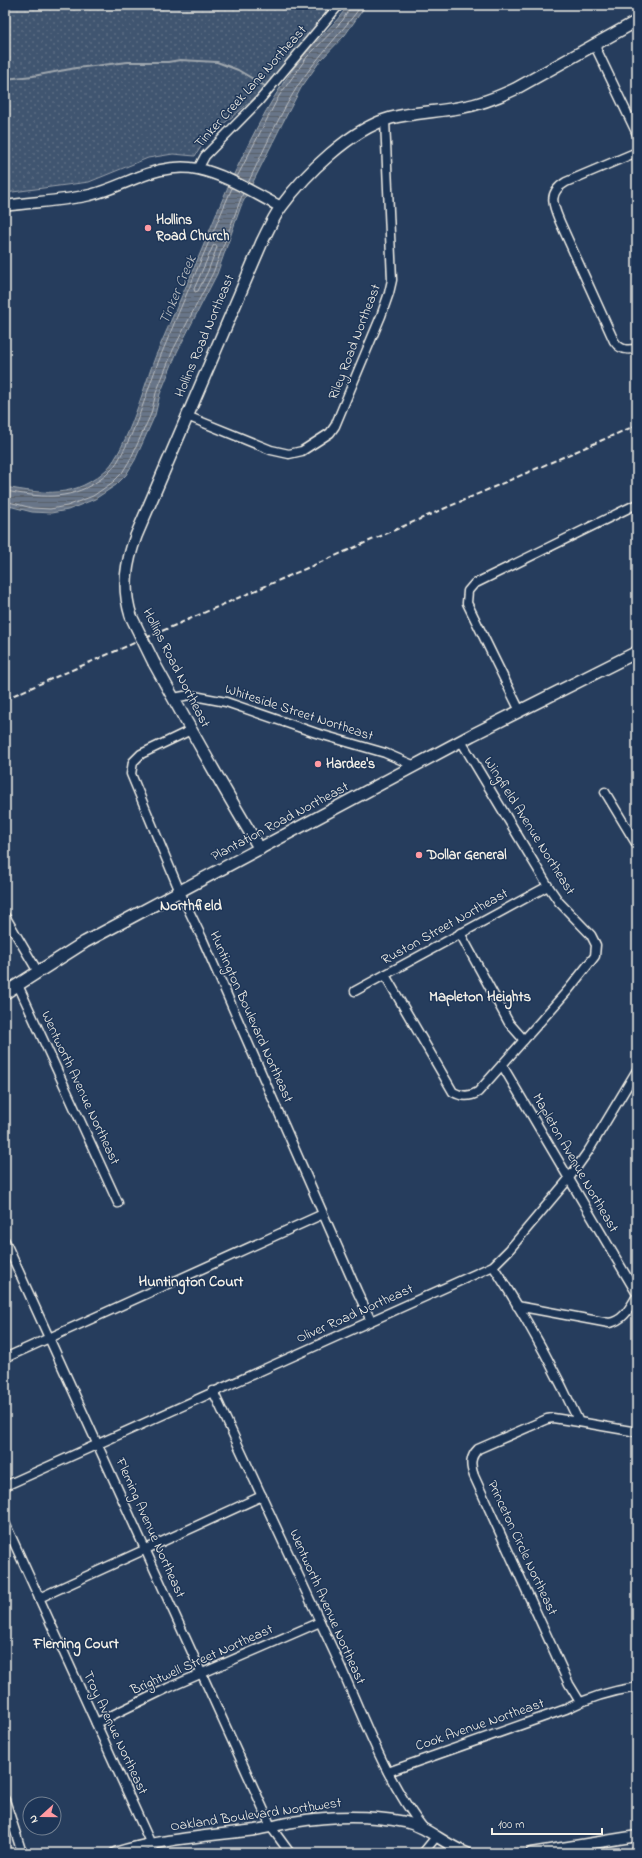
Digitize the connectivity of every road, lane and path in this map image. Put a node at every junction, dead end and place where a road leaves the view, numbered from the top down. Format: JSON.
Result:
{"nodes":[{"id":1,"x":340,"y":5,"type":"edge"},
{"id":2,"x":637,"y":21,"type":"edge"},
{"id":3,"x":594,"y":44,"type":"junction"},
{"id":4,"x":385,"y":120,"type":"junction"},
{"id":5,"x":637,"y":134,"type":"edge"},
{"id":6,"x":637,"y":152,"type":"edge"},
{"id":7,"x":198,"y":169,"type":"junction"},
{"id":8,"x":5,"y":206,"type":"edge"},
{"id":9,"x":281,"y":207,"type":"junction"},
{"id":10,"x":637,"y":348,"type":"edge"},
{"id":11,"x":187,"y":416,"type":"junction"},
{"id":12,"x":635,"y":507,"type":"edge"},
{"id":13,"x":637,"y":652,"type":"edge"},
{"id":14,"x":174,"y":698,"type":"junction"},
{"id":15,"x":520,"y":711,"type":"junction"},
{"id":16,"x":192,"y":730,"type":"junction"},
{"id":17,"x":461,"y":741,"type":"junction"},
{"id":18,"x":415,"y":766,"type":"junction"},
{"id":19,"x":605,"y":792,"type":"dead end"},
{"id":20,"x":637,"y":845,"type":"edge"},
{"id":21,"x":260,"y":849,"type":"junction"},
{"id":22,"x":548,"y":886,"type":"junction"},
{"id":23,"x":180,"y":892,"type":"junction"},
{"id":24,"x":5,"y":916,"type":"edge"},
{"id":25,"x":460,"y":933,"type":"junction"},
{"id":26,"x":38,"y":972,"type":"junction"},
{"id":27,"x":385,"y":975,"type":"junction"},
{"id":28,"x":18,"y":985,"type":"junction"},
{"id":29,"x":355,"y":991,"type":"dead end"},
{"id":30,"x":5,"y":993,"type":"edge"},
{"id":31,"x":524,"y":1040,"type":"junction"},
{"id":32,"x":502,"y":1065,"type":"junction"},
{"id":33,"x":637,"y":1070,"type":"edge"},
{"id":34,"x":570,"y":1178,"type":"junction"},
{"id":35,"x":118,"y":1203,"type":"dead end"},
{"id":36,"x":323,"y":1214,"type":"junction"},
{"id":37,"x":5,"y":1241,"type":"edge"},
{"id":38,"x":493,"y":1266,"type":"junction"},
{"id":39,"x":637,"y":1295,"type":"edge"},
{"id":40,"x":516,"y":1306,"type":"junction"},
{"id":41,"x":371,"y":1320,"type":"junction"},
{"id":42,"x":49,"y":1338,"type":"junction"},
{"id":43,"x":5,"y":1358,"type":"edge"},
{"id":44,"x":213,"y":1391,"type":"junction"},
{"id":45,"x":579,"y":1422,"type":"junction"},
{"id":46,"x":637,"y":1432,"type":"edge"},
{"id":47,"x":97,"y":1444,"type":"junction"},
{"id":48,"x":5,"y":1486,"type":"edge"},
{"id":49,"x":262,"y":1496,"type":"junction"},
{"id":50,"x":5,"y":1523,"type":"edge"},
{"id":51,"x":145,"y":1549,"type":"junction"},
{"id":52,"x":39,"y":1598,"type":"junction"},
{"id":53,"x":320,"y":1622,"type":"junction"},
{"id":54,"x":202,"y":1674,"type":"junction"},
{"id":55,"x":637,"y":1687,"type":"edge"},
{"id":56,"x":580,"y":1702,"type":"junction"},
{"id":57,"x":96,"y":1723,"type":"junction"},
{"id":58,"x":388,"y":1772,"type":"junction"},
{"id":59,"x":5,"y":1800,"type":"edge"},
{"id":60,"x":271,"y":1827,"type":"junction"},
{"id":61,"x":424,"y":1829,"type":"junction"},
{"id":62,"x":637,"y":1836,"type":"edge"},
{"id":63,"x":436,"y":1837,"type":"junction"},
{"id":64,"x":153,"y":1849,"type":"edge"},
{"id":65,"x":457,"y":1851,"type":"edge"},
{"id":66,"x":22,"y":1853,"type":"edge"},
{"id":67,"x":115,"y":1853,"type":"edge"},
{"id":68,"x":290,"y":1853,"type":"edge"},
{"id":69,"x":423,"y":1853,"type":"edge"},
{"id":70,"x":467,"y":1853,"type":"edge"},
{"id":71,"x":531,"y":1853,"type":"edge"}],
"edges":[{"from":1,"to":7,"type":"street","name":"Tinker Creek Lane Northeast"},
{"from":2,"to":3,"type":"main road","name":"Hollins Road Northeast"},
{"from":3,"to":4,"type":"main road","name":"Hollins Road Northeast"},
{"from":3,"to":5,"type":"street"},
{"from":4,"to":9,"type":"main road","name":"Hollins Road Northeast"},
{"from":4,"to":11,"type":"street","name":"Riley Road Northeast"},
{"from":6,"to":10,"type":"street"},
{"from":7,"to":8,"type":"street"},
{"from":7,"to":9,"type":"street"},
{"from":9,"to":11,"type":"main road","name":"Hollins Road Northeast"},
{"from":11,"to":14,"type":"main road","name":"Hollins Road Northeast","bridge":true},
{"from":12,"to":15,"type":"street"},
{"from":13,"to":15,"type":"main road","name":"Plantation Road Northeast"},
{"from":14,"to":16,"type":"main road","name":"Hollins Road Northeast"},
{"from":14,"to":18,"type":"street","name":"Whiteside Street Northeast"},
{"from":15,"to":17,"type":"main road","name":"Plantation Road Northeast"},
{"from":16,"to":21,"type":"main road","name":"Hollins Road Northeast"},
{"from":16,"to":23,"type":"street","name":"Huntington Boulevard Northeast"},
{"from":17,"to":18,"type":"main road","name":"Plantation Road Northeast"},
{"from":17,"to":22,"type":"street","name":"Wingfield Avenue Northeast"},
{"from":18,"to":21,"type":"main road","name":"Plantation Road Northeast"},
{"from":19,"to":20,"type":"street"},
{"from":21,"to":23,"type":"main road","name":"Plantation Road Northeast"},
{"from":22,"to":25,"type":"street","name":"Ruston Street Northeast"},
{"from":22,"to":31,"type":"street","name":"Wingfield Avenue Northeast"},
{"from":23,"to":26,"type":"main road","name":"Plantation Road Northeast"},
{"from":23,"to":36,"type":"street","name":"Huntington Boulevard Northeast"},
{"from":24,"to":26,"type":"street"},
{"from":25,"to":27,"type":"street","name":"Ruston Street Northeast"},
{"from":25,"to":31,"type":"street"},
{"from":26,"to":28,"type":"main road","name":"Plantation Road Northeast"},
{"from":27,"to":29,"type":"street","name":"Ruston Street Northeast"},
{"from":27,"to":32,"type":"street","name":"Wingfield Avenue Northeast"},
{"from":28,"to":30,"type":"main road","name":"Plantation Road Northeast"},
{"from":28,"to":35,"type":"street","name":"Wentworth Avenue Northeast"},
{"from":31,"to":32,"type":"street","name":"Wingfield Avenue Northeast"},
{"from":32,"to":34,"type":"street","name":"Mapleton Avenue Northeast"},
{"from":33,"to":34,"type":"street","name":"Oliver Road Northeast"},
{"from":34,"to":38,"type":"street","name":"Oliver Road Northeast"},
{"from":34,"to":39,"type":"street","name":"Mapleton Avenue Northeast"},
{"from":36,"to":41,"type":"street","name":"Huntington Boulevard Northeast"},
{"from":36,"to":42,"type":"street"},
{"from":37,"to":42,"type":"street","name":"Fleming Avenue Northeast"},
{"from":38,"to":40,"type":"street"},
{"from":38,"to":41,"type":"street","name":"Oliver Road Northeast"},
{"from":39,"to":40,"type":"street"},
{"from":40,"to":45,"type":"street"},
{"from":41,"to":44,"type":"street","name":"Oliver Road Northeast"},
{"from":42,"to":43,"type":"street"},
{"from":42,"to":47,"type":"street","name":"Fleming Avenue Northeast"},
{"from":44,"to":47,"type":"street","name":"Oliver Road Northeast"},
{"from":44,"to":49,"type":"street","name":"Wentworth Avenue Northeast"},
{"from":45,"to":46,"type":"street"},
{"from":45,"to":56,"type":"street","name":"Princeton Circle Northeast"},
{"from":47,"to":48,"type":"street","name":"Oliver Road Northeast"},
{"from":47,"to":51,"type":"street","name":"Fleming Avenue Northeast"},
{"from":49,"to":51,"type":"street"},
{"from":49,"to":53,"type":"street","name":"Wentworth Avenue Northeast"},
{"from":50,"to":52,"type":"street","name":"Troy Avenue Northeast"},
{"from":51,"to":52,"type":"street"},
{"from":51,"to":54,"type":"street","name":"Fleming Avenue Northeast"},
{"from":52,"to":57,"type":"street","name":"Troy Avenue Northeast"},
{"from":53,"to":54,"type":"street","name":"Brightwell Street Northeast"},
{"from":53,"to":58,"type":"street","name":"Wentworth Avenue Northeast"},
{"from":54,"to":57,"type":"street","name":"Brightwell Street Northeast"},
{"from":54,"to":60,"type":"street","name":"Fleming Avenue Northeast"},
{"from":55,"to":56,"type":"street"},
{"from":56,"to":58,"type":"street","name":"Cook Avenue Northeast"},
{"from":57,"to":64,"type":"street","name":"Troy Avenue Northeast"},
{"from":58,"to":61,"type":"street","name":"Wentworth Avenue Northeast"},
{"from":59,"to":66,"type":"street"},
{"from":60,"to":61,"type":"street","name":"Oakland Boulevard Northwest"},
{"from":60,"to":64,"type":"street","name":"Oakland Boulevard Northwest"},
{"from":60,"to":68,"type":"street","name":"Fleming Avenue Northeast"},
{"from":61,"to":63,"type":"street","name":"Oakland Boulevard Northwest"},
{"from":62,"to":71,"type":"street"},
{"from":63,"to":65,"type":"street","name":"Oakland Boulevard Northwest"},
{"from":63,"to":69,"type":"street"},
{"from":64,"to":67,"type":"street","name":"Oakland Boulevard Northwest"},
{"from":65,"to":70,"type":"street"}]}
